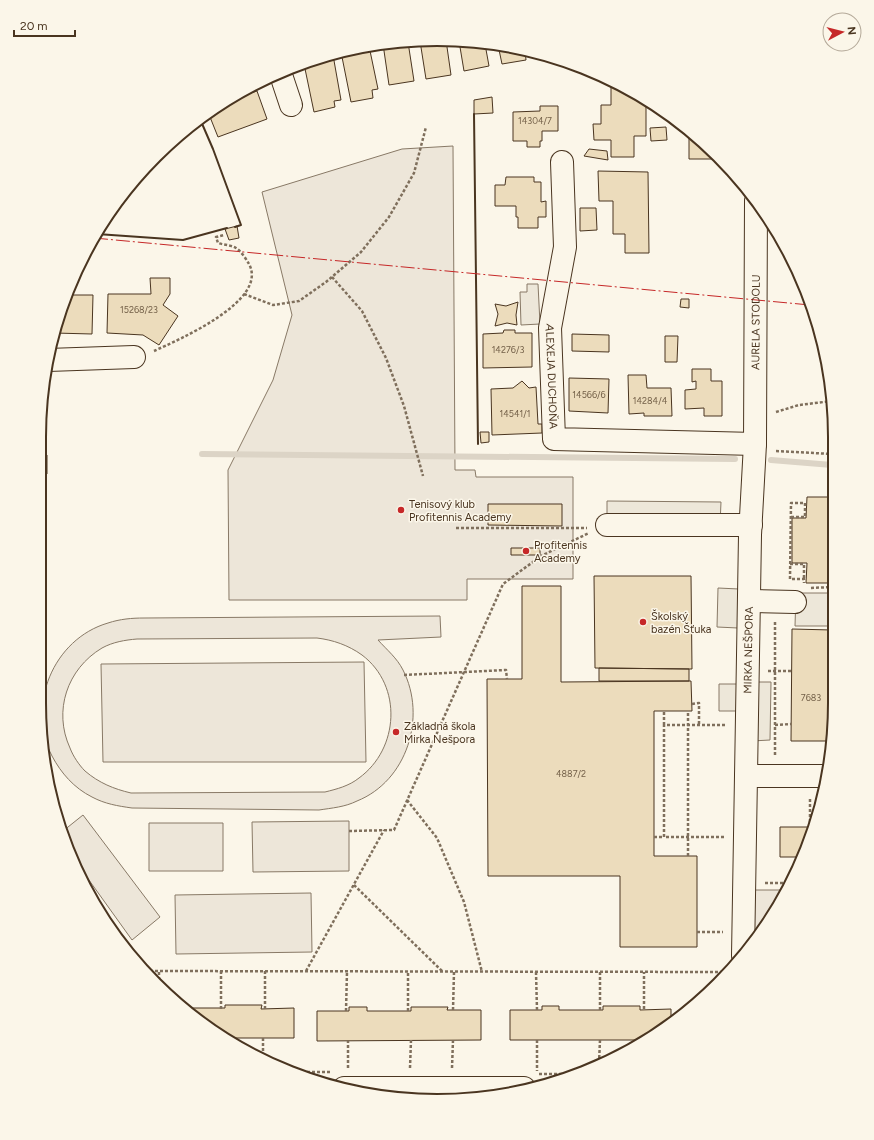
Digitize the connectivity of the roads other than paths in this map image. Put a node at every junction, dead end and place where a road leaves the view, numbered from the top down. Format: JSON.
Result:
{"nodes":[{"id":1,"x":282,"y":78,"type":"edge"},
{"id":2,"x":291,"y":105,"type":"dead end"},
{"id":3,"x":562,"y":162,"type":"dead end"},
{"id":4,"x":756,"y":212,"type":"edge"},
{"id":5,"x":134,"y":357,"type":"road end"},
{"id":6,"x":54,"y":360,"type":"edge"},
{"id":7,"x":762,"y":447,"type":"junction"},
{"id":8,"x":751,"y":525,"type":"junction"},
{"id":9,"x":603,"y":527,"type":"road end"},
{"id":10,"x":800,"y":595,"type":"road end"},
{"id":11,"x":749,"y":601,"type":"junction"},
{"id":12,"x":746,"y":776,"type":"junction"},
{"id":13,"x":821,"y":776,"type":"edge"},
{"id":14,"x":743,"y":946,"type":"edge"},
{"id":15,"x":346,"y":1080,"type":"edge"},
{"id":16,"x":530,"y":1081,"type":"edge"}],
"edges":[{"from":1,"to":2,"type":"street"},
{"from":3,"to":7,"type":"street","name":"ALEXEJA DUCHOŇA"},
{"from":4,"to":7,"type":"street","name":"AURELA STODOLU"},
{"from":5,"to":6,"type":"street"},
{"from":7,"to":8,"type":"street","name":"MIRKA NEŠPORA"},
{"from":8,"to":9,"type":"street"},
{"from":8,"to":11,"type":"street","name":"MIRKA NEŠPORA"},
{"from":10,"to":11,"type":"street"},
{"from":11,"to":12,"type":"street","name":"MIRKA NEŠPORA"},
{"from":12,"to":13,"type":"street"},
{"from":12,"to":14,"type":"street","name":"MIRKA NEŠPORA"},
{"from":15,"to":16,"type":"street"}]}
